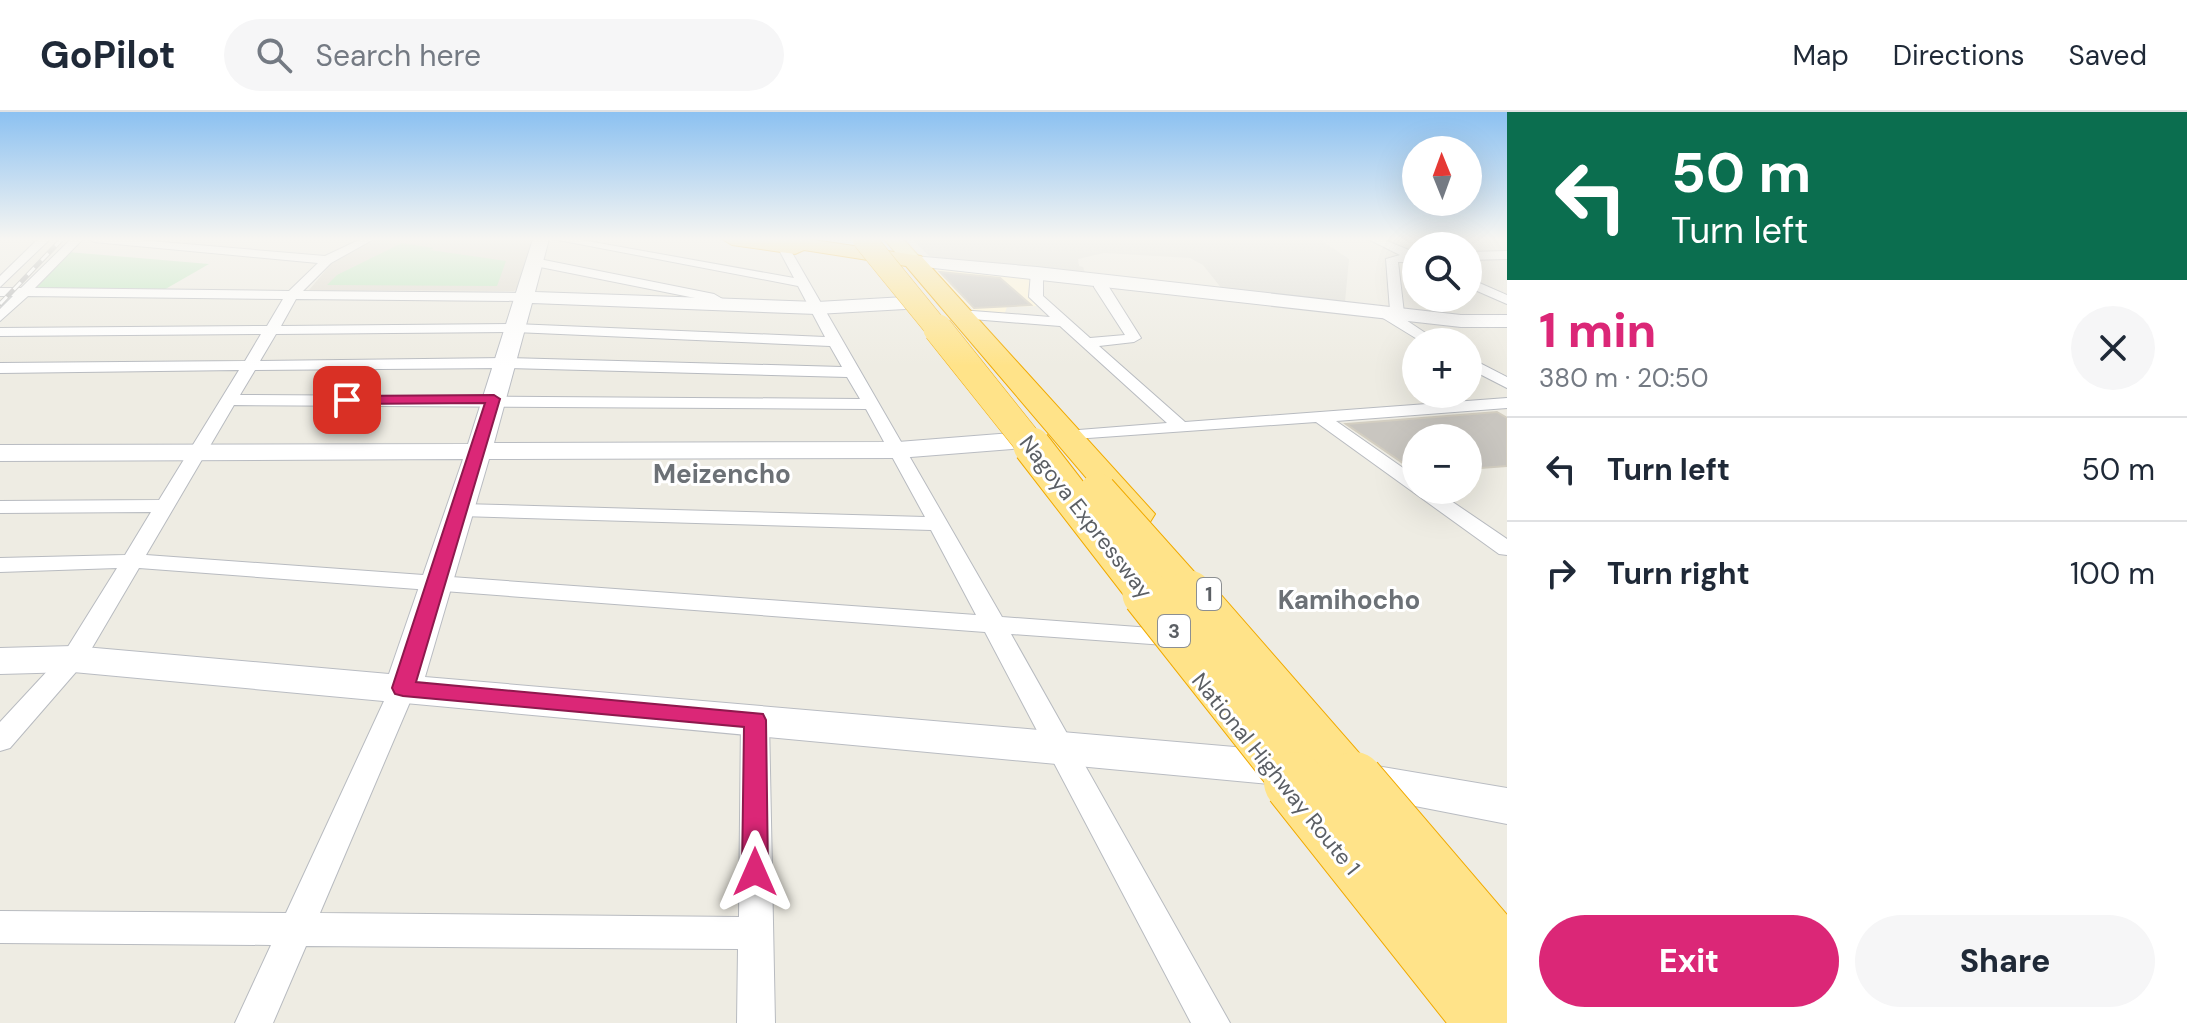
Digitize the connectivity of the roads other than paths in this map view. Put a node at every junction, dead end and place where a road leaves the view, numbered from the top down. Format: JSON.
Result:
{"nodes":[{"id":1,"x":35,"y":282,"type":"edge"},
{"id":2,"x":305,"y":282,"type":"edge"},
{"id":3,"x":528,"y":282,"type":"edge"},
{"id":4,"x":632,"y":282,"type":"edge"},
{"id":5,"x":795,"y":282,"type":"edge"},
{"id":6,"x":895,"y":282,"type":"edge"},
{"id":7,"x":905,"y":282,"type":"edge"},
{"id":8,"x":910,"y":282,"type":"edge"},
{"id":9,"x":921,"y":282,"type":"edge"},
{"id":10,"x":1037,"y":282,"type":"edge"},
{"id":11,"x":1099,"y":282,"type":"edge"},
{"id":12,"x":1120,"y":282,"type":"edge"},
{"id":13,"x":1391,"y":282,"type":"edge"},
{"id":14,"x":803,"y":283,"type":"joint"},
{"id":15,"x":1482,"y":283,"type":"edge"},
{"id":16,"x":1507,"y":283,"type":"edge"},
{"id":17,"x":1482,"y":289,"type":"edge"},
{"id":18,"x":0,"y":292,"type":"edge"},
{"id":19,"x":24,"y":293,"type":"junction"},
{"id":20,"x":214,"y":294,"type":"junction"},
{"id":21,"x":292,"y":295,"type":"junction"},
{"id":22,"x":524,"y":297,"type":"junction"},
{"id":23,"x":1507,"y":300,"type":"edge"},
{"id":24,"x":905,"y":303,"type":"junction"},
{"id":25,"x":724,"y":304,"type":"junction"},
{"id":26,"x":817,"y":308,"type":"junction"},
{"id":27,"x":5,"y":312,"type":"edge"},
{"id":28,"x":1390,"y":312,"type":"junction"},
{"id":29,"x":960,"y":314,"type":"junction"},
{"id":30,"x":1507,"y":321,"type":"edge"},
{"id":31,"x":1062,"y":322,"type":"junction"},
{"id":32,"x":515,"y":328,"type":"junction"},
{"id":33,"x":1412,"y":328,"type":"edge"},
{"id":34,"x":271,"y":330,"type":"junction"},
{"id":35,"x":0,"y":332,"type":"edge"},
{"id":36,"x":835,"y":342,"type":"junction"},
{"id":37,"x":1085,"y":343,"type":"junction"},
{"id":38,"x":505,"y":363,"type":"junction"},
{"id":39,"x":250,"y":366,"type":"junction"},
{"id":40,"x":0,"y":368,"type":"edge"},
{"id":41,"x":1482,"y":370,"type":"edge"},
{"id":42,"x":852,"y":372,"type":"junction"},
{"id":43,"x":1507,"y":383,"type":"edge"},
{"id":44,"x":494,"y":399,"type":"junction"},
{"id":45,"x":229,"y":400,"type":"junction"},
{"id":46,"x":1507,"y":403,"type":"edge"},
{"id":47,"x":869,"y":404,"type":"junction"},
{"id":48,"x":1319,"y":417,"type":"junction"},
{"id":49,"x":1182,"y":428,"type":"junction"},
{"id":50,"x":1066,"y":436,"type":"junction"},
{"id":51,"x":1012,"y":441,"type":"junction"},
{"id":52,"x":898,"y":450,"type":"junction"},
{"id":53,"x":478,"y":451,"type":"junction"},
{"id":54,"x":198,"y":452,"type":"junction"},
{"id":55,"x":0,"y":453,"type":"edge"},
{"id":56,"x":1402,"y":476,"type":"edge"},
{"id":57,"x":1442,"y":504,"type":"edge"},
{"id":58,"x":165,"y":506,"type":"junction"},
{"id":59,"x":0,"y":507,"type":"edge"},
{"id":60,"x":461,"y":510,"type":"junction"},
{"id":61,"x":936,"y":524,"type":"junction"},
{"id":62,"x":1085,"y":539,"type":"junction"},
{"id":63,"x":1507,"y":549,"type":"edge"},
{"id":64,"x":132,"y":561,"type":"junction"},
{"id":65,"x":0,"y":565,"type":"edge"},
{"id":66,"x":439,"y":582,"type":"junction"},
{"id":67,"x":993,"y":625,"type":"junction"},
{"id":68,"x":1165,"y":637,"type":"junction"},
{"id":69,"x":73,"y":659,"type":"junction"},
{"id":70,"x":0,"y":661,"type":"edge"},
{"id":71,"x":403,"y":688,"type":"junction"},
{"id":72,"x":755,"y":720,"type":"junction"},
{"id":73,"x":0,"y":740,"type":"edge"},
{"id":74,"x":1060,"y":747,"type":"junction"},
{"id":75,"x":1274,"y":766,"type":"junction"},
{"id":76,"x":1380,"y":783,"type":"junction"},
{"id":77,"x":1507,"y":806,"type":"edge"},
{"id":78,"x":1507,"y":925,"type":"edge"},
{"id":79,"x":0,"y":927,"type":"edge"},
{"id":80,"x":295,"y":927,"type":"junction"},
{"id":81,"x":755,"y":933,"type":"junction"},
{"id":82,"x":1507,"y":961,"type":"edge"},
{"id":83,"x":1507,"y":996,"type":"edge"},
{"id":84,"x":254,"y":1023,"type":"edge"},
{"id":85,"x":756,"y":1023,"type":"edge"},
{"id":86,"x":1211,"y":1023,"type":"edge"},
{"id":87,"x":1472,"y":1023,"type":"edge"},
{"id":88,"x":1485,"y":1023,"type":"edge"}],
"edges":[{"from":1,"to":19,"type":"street"},
{"from":2,"to":21,"type":"street"},
{"from":3,"to":22,"type":"street"},
{"from":4,"to":25,"type":"street"},
{"from":5,"to":14,"type":"street"},
{"from":6,"to":24,"type":"highway","name":"National Highway Route 1"},
{"from":7,"to":88,"type":"highway","name":"Nagoya Expressway","number":"3","bridge":true},
{"from":8,"to":82,"type":"highway","name":"Nagoya Expressway","number":"3","bridge":true},
{"from":9,"to":29,"type":"highway","number":"1"},
{"from":10,"to":31,"type":"street"},
{"from":11,"to":37,"type":"street"},
{"from":12,"to":28,"type":"street"},
{"from":13,"to":28,"type":"street"},
{"from":14,"to":26,"type":"street"},
{"from":15,"to":16,"type":"street"},
{"from":17,"to":23,"type":"street"},
{"from":18,"to":19,"type":"street"},
{"from":19,"to":20,"type":"street"},
{"from":19,"to":27,"type":"street"},
{"from":20,"to":21,"type":"street"},
{"from":20,"to":27,"type":"street"},
{"from":21,"to":22,"type":"street"},
{"from":21,"to":34,"type":"street"},
{"from":22,"to":25,"type":"street"},
{"from":22,"to":32,"type":"street"},
{"from":24,"to":26,"type":"street"},
{"from":24,"to":51,"type":"highway","name":"National Highway Route 1"},
{"from":25,"to":26,"type":"street"},
{"from":26,"to":36,"type":"street"},
{"from":28,"to":30,"type":"street"},
{"from":28,"to":33,"type":"street"},
{"from":29,"to":31,"type":"street"},
{"from":29,"to":50,"type":"highway","number":"1"},
{"from":31,"to":37,"type":"street"},
{"from":32,"to":34,"type":"street"},
{"from":32,"to":36,"type":"street"},
{"from":32,"to":38,"type":"street"},
{"from":34,"to":35,"type":"street"},
{"from":34,"to":39,"type":"street"},
{"from":36,"to":42,"type":"street"},
{"from":37,"to":49,"type":"street"},
{"from":38,"to":39,"type":"street"},
{"from":38,"to":42,"type":"street"},
{"from":38,"to":44,"type":"street"},
{"from":39,"to":40,"type":"street"},
{"from":39,"to":45,"type":"street"},
{"from":41,"to":43,"type":"street"},
{"from":42,"to":47,"type":"street"},
{"from":44,"to":45,"type":"street"},
{"from":44,"to":47,"type":"street"},
{"from":44,"to":53,"type":"street"},
{"from":45,"to":54,"type":"street"},
{"from":46,"to":48,"type":"street"},
{"from":47,"to":52,"type":"street"},
{"from":48,"to":49,"type":"street"},
{"from":48,"to":56,"type":"street"},
{"from":49,"to":50,"type":"street"},
{"from":50,"to":76,"type":"highway","number":"1"},
{"from":51,"to":52,"type":"street"},
{"from":51,"to":62,"type":"highway","name":"National Highway Route 1"},
{"from":52,"to":53,"type":"street"},
{"from":52,"to":61,"type":"street"},
{"from":53,"to":54,"type":"street"},
{"from":53,"to":60,"type":"street"},
{"from":54,"to":55,"type":"street"},
{"from":54,"to":58,"type":"street"},
{"from":57,"to":63,"type":"street"},
{"from":58,"to":59,"type":"street"},
{"from":58,"to":64,"type":"street"},
{"from":60,"to":61,"type":"street"},
{"from":60,"to":66,"type":"street"},
{"from":61,"to":67,"type":"street"},
{"from":62,"to":68,"type":"highway","name":"National Highway Route 1"},
{"from":62,"to":83,"type":"highway","bridge":true},
{"from":64,"to":65,"type":"street"},
{"from":64,"to":66,"type":"street"},
{"from":64,"to":69,"type":"street"},
{"from":66,"to":67,"type":"street"},
{"from":66,"to":71,"type":"street"},
{"from":67,"to":68,"type":"street"},
{"from":67,"to":74,"type":"street"},
{"from":68,"to":75,"type":"highway","name":"National Highway Route 1"},
{"from":69,"to":70,"type":"street"},
{"from":69,"to":71,"type":"street"},
{"from":69,"to":73,"type":"street"},
{"from":71,"to":72,"type":"street"},
{"from":71,"to":80,"type":"street"},
{"from":72,"to":74,"type":"street"},
{"from":72,"to":81,"type":"street"},
{"from":74,"to":75,"type":"street"},
{"from":74,"to":86,"type":"street"},
{"from":75,"to":76,"type":"street"},
{"from":75,"to":87,"type":"highway","name":"National Highway Route 1"},
{"from":76,"to":77,"type":"street"},
{"from":76,"to":78,"type":"highway","number":"1"},
{"from":79,"to":80,"type":"street"},
{"from":80,"to":81,"type":"street"},
{"from":80,"to":84,"type":"street"},
{"from":81,"to":85,"type":"street"}]}
